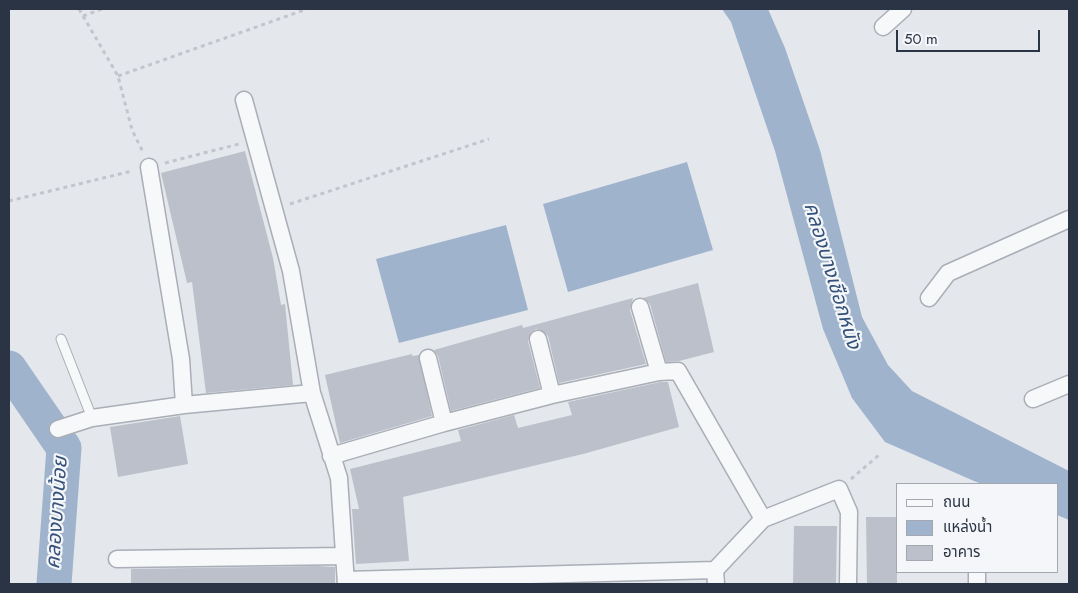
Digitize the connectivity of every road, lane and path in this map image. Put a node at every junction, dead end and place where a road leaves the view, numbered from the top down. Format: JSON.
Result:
{"nodes":[{"id":1,"x":79,"y":9,"type":"edge"},
{"id":2,"x":102,"y":9,"type":"edge"},
{"id":3,"x":307,"y":9,"type":"edge"},
{"id":4,"x":903,"y":9,"type":"edge"},
{"id":5,"x":82,"y":16,"type":"junction"},
{"id":6,"x":883,"y":27,"type":"dead end"},
{"id":7,"x":118,"y":76,"type":"junction"},
{"id":8,"x":244,"y":100,"type":"dead end"},
{"id":9,"x":489,"y":139,"type":"dead end"},
{"id":10,"x":257,"y":140,"type":"junction"},
{"id":11,"x":150,"y":166,"type":"junction"},
{"id":12,"x":9,"y":201,"type":"edge"},
{"id":13,"x":275,"y":209,"type":"junction"},
{"id":14,"x":1069,"y":220,"type":"edge"},
{"id":15,"x":929,"y":298,"type":"dead end"},
{"id":16,"x":640,"y":307,"type":"dead end"},
{"id":17,"x":61,"y":339,"type":"dead end"},
{"id":18,"x":538,"y":339,"type":"dead end"},
{"id":19,"x":428,"y":358,"type":"dead end"},
{"id":20,"x":659,"y":372,"type":"junction"},
{"id":21,"x":1069,"y":384,"type":"edge"},
{"id":22,"x":312,"y":392,"type":"junction"},
{"id":23,"x":552,"y":395,"type":"junction"},
{"id":24,"x":1034,"y":400,"type":"dead end"},
{"id":25,"x":184,"y":405,"type":"junction"},
{"id":26,"x":92,"y":418,"type":"junction"},
{"id":27,"x":444,"y":422,"type":"junction"},
{"id":28,"x":58,"y":429,"type":"dead end"},
{"id":29,"x":879,"y":455,"type":"dead end"},
{"id":30,"x":331,"y":456,"type":"junction"},
{"id":31,"x":839,"y":489,"type":"junction"},
{"id":32,"x":763,"y":519,"type":"junction"},
{"id":33,"x":344,"y":556,"type":"junction"},
{"id":34,"x":116,"y":559,"type":"dead end"},
{"id":35,"x":715,"y":577,"type":"edge"},
{"id":36,"x":346,"y":582,"type":"edge"},
{"id":37,"x":848,"y":584,"type":"edge"}],
"edges":[{"from":1,"to":5,"type":"path"},
{"from":2,"to":5,"type":"path"},
{"from":3,"to":7,"type":"path"},
{"from":4,"to":6,"type":"street"},
{"from":5,"to":7,"type":"path"},
{"from":7,"to":11,"type":"path"},
{"from":8,"to":10,"type":"street"},
{"from":9,"to":13,"type":"path"},
{"from":10,"to":11,"type":"path"},
{"from":10,"to":13,"type":"street"},
{"from":11,"to":12,"type":"path"},
{"from":11,"to":25,"type":"street"},
{"from":13,"to":22,"type":"street"},
{"from":14,"to":15,"type":"street"},
{"from":16,"to":20,"type":"street"},
{"from":17,"to":26,"type":"lane"},
{"from":18,"to":23,"type":"street"},
{"from":19,"to":27,"type":"street"},
{"from":20,"to":23,"type":"street"},
{"from":20,"to":32,"type":"street"},
{"from":21,"to":24,"type":"street"},
{"from":22,"to":25,"type":"street"},
{"from":22,"to":30,"type":"street"},
{"from":23,"to":27,"type":"street"},
{"from":25,"to":26,"type":"street"},
{"from":26,"to":28,"type":"street"},
{"from":27,"to":30,"type":"street"},
{"from":29,"to":31,"type":"path"},
{"from":30,"to":33,"type":"street"},
{"from":31,"to":32,"type":"street"},
{"from":31,"to":37,"type":"street"},
{"from":32,"to":35,"type":"street"},
{"from":33,"to":34,"type":"street"},
{"from":33,"to":36,"type":"street"},
{"from":35,"to":36,"type":"street"}]}
